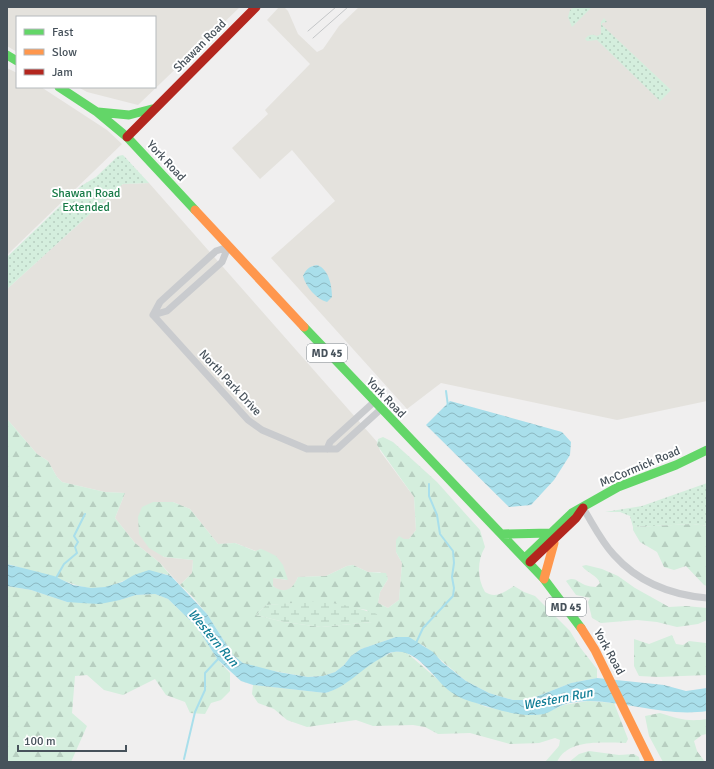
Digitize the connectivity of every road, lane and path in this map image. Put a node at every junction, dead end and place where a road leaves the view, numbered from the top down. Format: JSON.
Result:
{"nodes":[{"id":1,"x":256,"y":7,"type":"edge"},
{"id":2,"x":7,"y":55,"type":"edge"},
{"id":3,"x":16,"y":60,"type":"edge"},
{"id":4,"x":61,"y":88,"type":"edge"},
{"id":5,"x":154,"y":109,"type":"junction"},
{"id":6,"x":97,"y":112,"type":"junction"},
{"id":7,"x":127,"y":137,"type":"junction"},
{"id":8,"x":228,"y":247,"type":"junction"},
{"id":9,"x":153,"y":315,"type":"junction"},
{"id":10,"x":377,"y":406,"type":"junction"},
{"id":11,"x":707,"y":450,"type":"edge"},
{"id":12,"x":583,"y":508,"type":"junction"},
{"id":13,"x":503,"y":534,"type":"junction"},
{"id":14,"x":554,"y":535,"type":"junction"},
{"id":15,"x":528,"y":560,"type":"junction"},
{"id":16,"x":544,"y":578,"type":"junction"},
{"id":17,"x":707,"y":598,"type":"edge"},
{"id":18,"x":650,"y":762,"type":"edge"}],
"edges":[{"from":1,"to":5,"type":"main road","name":"Shawan Road"},
{"from":2,"to":3,"type":"main road"},
{"from":4,"to":6,"type":"main road","name":"York Road","number":"MD 45"},
{"from":5,"to":6,"type":"main road"},
{"from":5,"to":7,"type":"main road","name":"Shawan Road"},
{"from":6,"to":7,"type":"main road","name":"York Road","number":"MD 45"},
{"from":7,"to":8,"type":"main road","name":"York Road","number":"MD 45"},
{"from":8,"to":9,"type":"street"},
{"from":8,"to":9,"type":"street"},
{"from":8,"to":10,"type":"main road","name":"York Road","number":"MD 45"},
{"from":9,"to":10,"type":"street","name":"North Park Drive"},
{"from":10,"to":13,"type":"main road","name":"York Road","number":"MD 45"},
{"from":11,"to":12,"type":"main road","name":"McCormick Road"},
{"from":12,"to":14,"type":"main road","name":"McCormick Road"},
{"from":12,"to":17,"type":"street"},
{"from":13,"to":14,"type":"main road"},
{"from":13,"to":15,"type":"main road","name":"York Road","number":"MD 45"},
{"from":14,"to":15,"type":"main road","name":"McCormick Road"},
{"from":14,"to":16,"type":"main road"},
{"from":15,"to":16,"type":"main road","name":"York Road","number":"MD 45"},
{"from":16,"to":18,"type":"main road","name":"York Road","number":"MD 45"}]}
